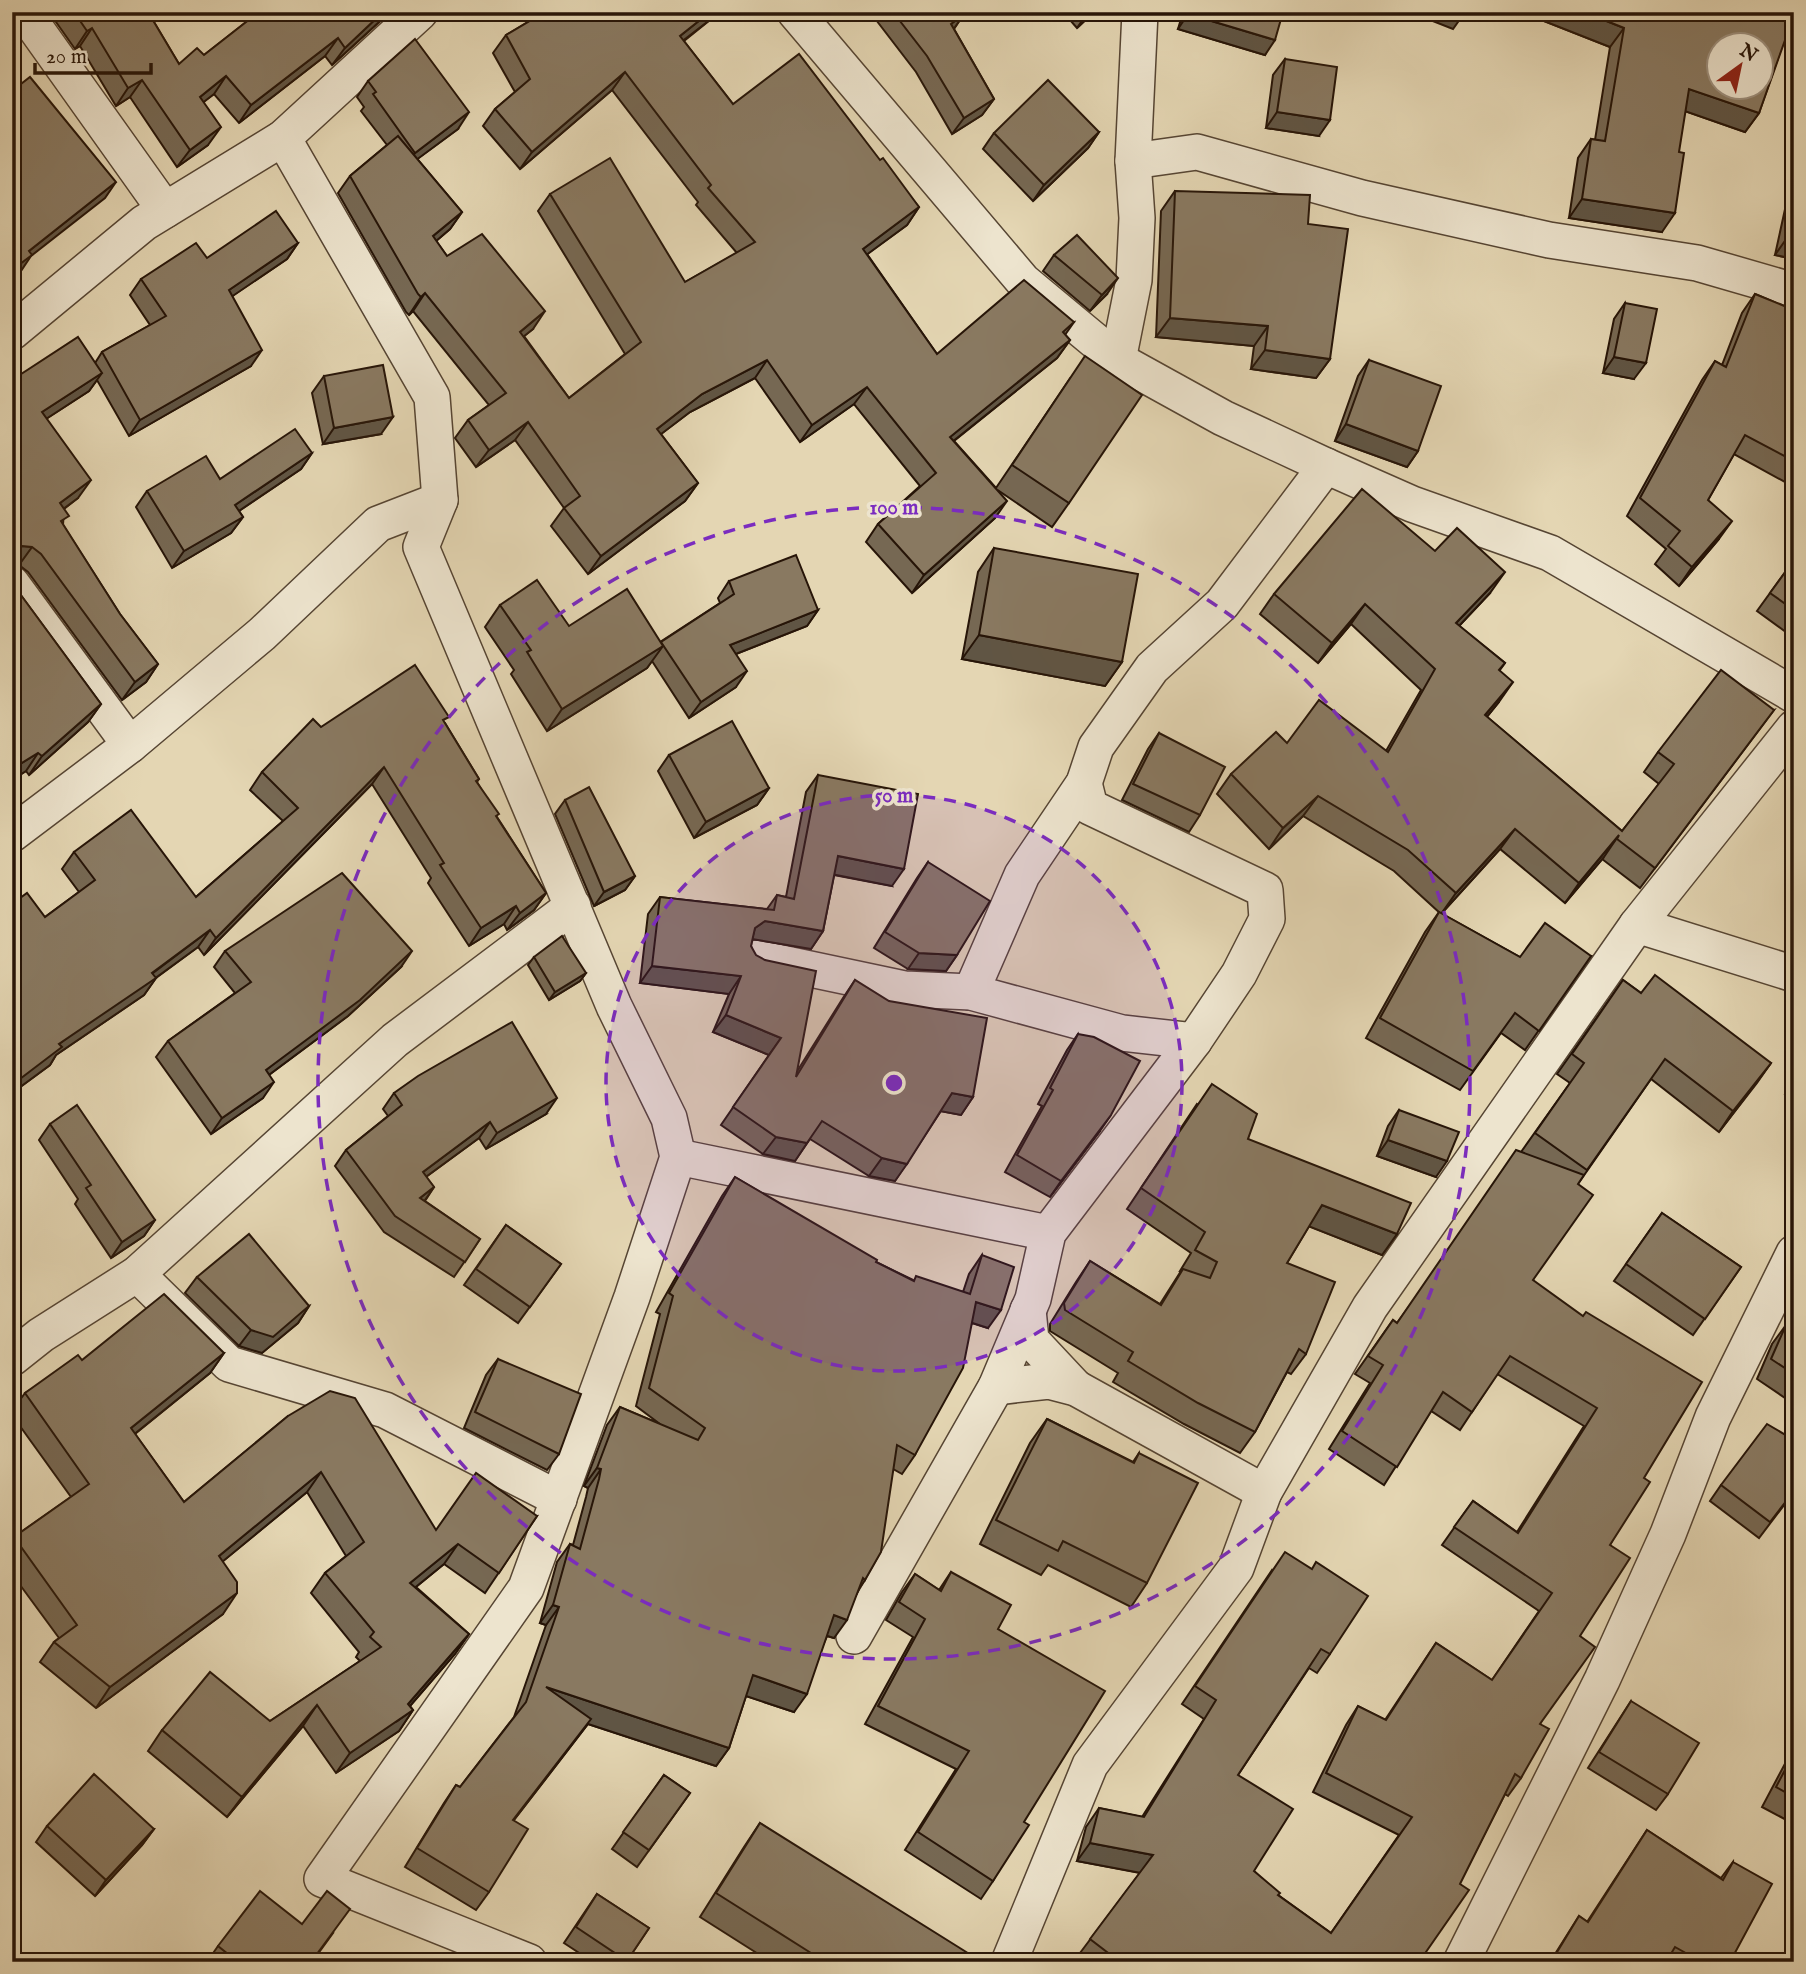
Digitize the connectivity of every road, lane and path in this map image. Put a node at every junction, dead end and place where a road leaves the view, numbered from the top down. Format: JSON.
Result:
{"nodes":[{"id":1,"x":24,"y":12,"type":"edge"},
{"id":2,"x":420,"y":12,"type":"edge"},
{"id":3,"x":795,"y":12,"type":"edge"},
{"id":4,"x":1140,"y":12,"type":"edge"},
{"id":5,"x":283,"y":138,"type":"junction"},
{"id":6,"x":1133,"y":161,"type":"junction"},
{"id":7,"x":165,"y":210,"type":"junction"},
{"id":8,"x":1794,"y":291,"type":"edge"},
{"id":9,"x":12,"y":332,"type":"edge"},
{"id":10,"x":1118,"y":360,"type":"junction"},
{"id":11,"x":1326,"y":466,"type":"junction"},
{"id":12,"x":440,"y":500,"type":"junction"},
{"id":13,"x":12,"y":583,"type":"edge"},
{"id":14,"x":1794,"y":695,"type":"edge"},
{"id":15,"x":1794,"y":728,"type":"edge"},
{"id":16,"x":130,"y":745,"type":"junction"},
{"id":17,"x":1084,"y":783,"type":"junction"},
{"id":18,"x":12,"y":834,"type":"edge"},
{"id":19,"x":573,"y":906,"type":"junction"},
{"id":20,"x":1637,"y":925,"type":"junction"},
{"id":21,"x":758,"y":958,"type":"edge"},
{"id":22,"x":1794,"y":974,"type":"edge"},
{"id":23,"x":971,"y":992,"type":"junction"},
{"id":24,"x":1194,"y":1041,"type":"junction"},
{"id":25,"x":678,"y":1157,"type":"junction"},
{"id":26,"x":1048,"y":1233,"type":"junction"},
{"id":27,"x":1794,"y":1253,"type":"edge"},
{"id":28,"x":137,"y":1274,"type":"junction"},
{"id":29,"x":1028,"y":1310,"type":"junction"},
{"id":30,"x":12,"y":1358,"type":"edge"},
{"id":31,"x":996,"y":1387,"type":"junction"},
{"id":32,"x":1076,"y":1388,"type":"junction"},
{"id":33,"x":1264,"y":1492,"type":"junction"},
{"id":34,"x":559,"y":1499,"type":"junction"},
{"id":35,"x":854,"y":1636,"type":"dead end"},
{"id":36,"x":529,"y":1962,"type":"edge"},
{"id":37,"x":1009,"y":1962,"type":"edge"},
{"id":38,"x":1461,"y":1962,"type":"edge"}],
"edges":[{"from":1,"to":7,"type":"street"},
{"from":2,"to":5,"type":"street"},
{"from":3,"to":10,"type":"street"},
{"from":4,"to":6,"type":"street"},
{"from":5,"to":7,"type":"street"},
{"from":5,"to":12,"type":"street"},
{"from":6,"to":8,"type":"street"},
{"from":6,"to":10,"type":"street"},
{"from":7,"to":9,"type":"street"},
{"from":10,"to":11,"type":"street"},
{"from":11,"to":14,"type":"street"},
{"from":11,"to":17,"type":"street"},
{"from":12,"to":16,"type":"street"},
{"from":12,"to":19,"type":"street"},
{"from":13,"to":16,"type":"street"},
{"from":15,"to":20,"type":"street"},
{"from":16,"to":18,"type":"street"},
{"from":17,"to":23,"type":"street"},
{"from":17,"to":24,"type":"street"},
{"from":19,"to":25,"type":"street"},
{"from":19,"to":28,"type":"street"},
{"from":20,"to":22,"type":"street"},
{"from":20,"to":33,"type":"street"},
{"from":21,"to":23,"type":"street"},
{"from":23,"to":24,"type":"street"},
{"from":24,"to":26,"type":"street"},
{"from":25,"to":26,"type":"street"},
{"from":25,"to":34,"type":"street"},
{"from":26,"to":29,"type":"street"},
{"from":27,"to":38,"type":"street"},
{"from":28,"to":30,"type":"street"},
{"from":28,"to":34,"type":"street"},
{"from":29,"to":31,"type":"street"},
{"from":29,"to":32,"type":"street"},
{"from":31,"to":32,"type":"street"},
{"from":31,"to":35,"type":"street"},
{"from":32,"to":33,"type":"street"},
{"from":33,"to":37,"type":"street"},
{"from":34,"to":36,"type":"street"}]}
